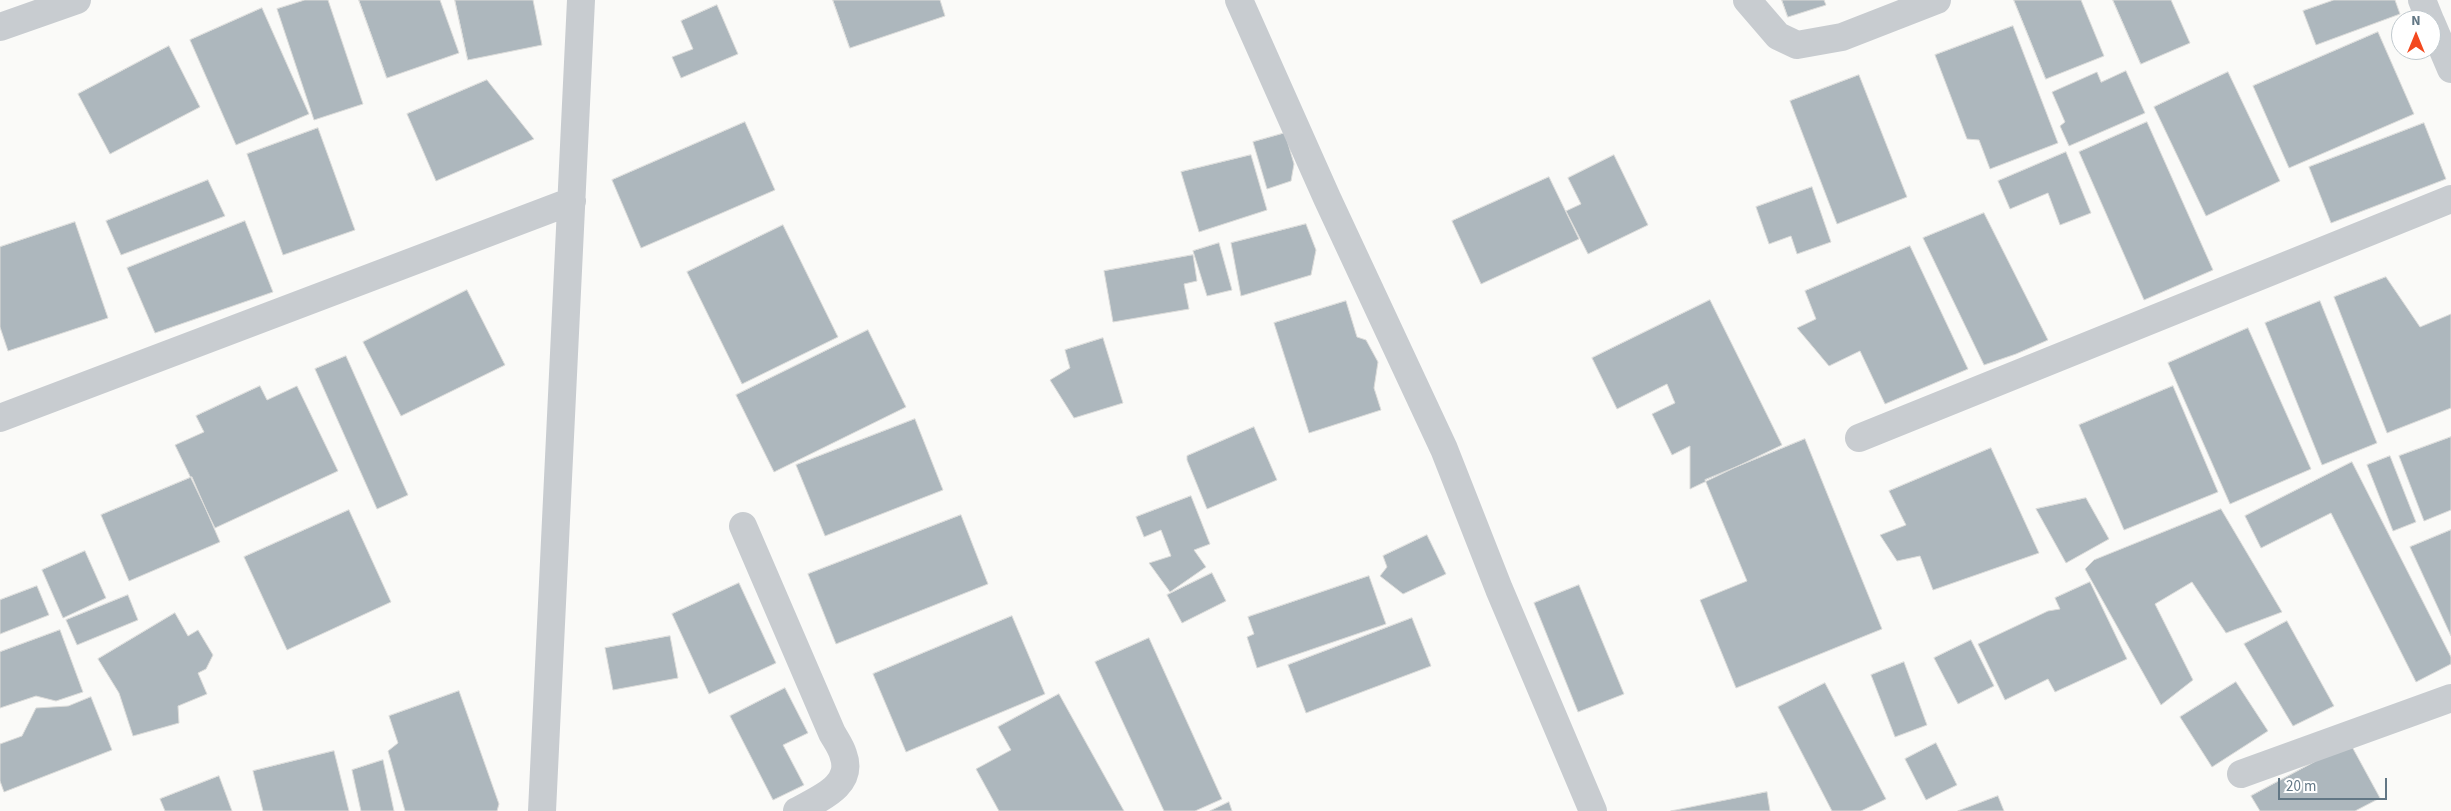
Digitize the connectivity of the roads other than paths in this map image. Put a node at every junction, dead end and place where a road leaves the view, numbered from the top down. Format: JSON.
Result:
{"nodes":[{"id":1,"x":77,"y":0,"type":"edge"},
{"id":2,"x":581,"y":0,"type":"edge"},
{"id":3,"x":1239,"y":0,"type":"edge"},
{"id":4,"x":1747,"y":0,"type":"edge"},
{"id":5,"x":1937,"y":0,"type":"edge"},
{"id":6,"x":0,"y":27,"type":"edge"},
{"id":7,"x":2441,"y":45,"type":"edge"},
{"id":8,"x":2451,"y":69,"type":"edge"},
{"id":9,"x":2451,"y":199,"type":"edge"},
{"id":10,"x":572,"y":201,"type":"junction"},
{"id":11,"x":0,"y":418,"type":"edge"},
{"id":12,"x":1859,"y":438,"type":"dead end"},
{"id":13,"x":743,"y":526,"type":"dead end"},
{"id":14,"x":2451,"y":698,"type":"edge"},
{"id":15,"x":2241,"y":774,"type":"dead end"},
{"id":16,"x":542,"y":811,"type":"edge"},
{"id":17,"x":797,"y":811,"type":"edge"},
{"id":18,"x":1593,"y":811,"type":"edge"}],
"edges":[{"from":1,"to":6,"type":"street"},
{"from":2,"to":10,"type":"street"},
{"from":3,"to":18,"type":"street"},
{"from":4,"to":5,"type":"street"},
{"from":7,"to":8,"type":"street"},
{"from":9,"to":12,"type":"street"},
{"from":10,"to":11,"type":"street"},
{"from":10,"to":16,"type":"street"},
{"from":13,"to":17,"type":"street"},
{"from":14,"to":15,"type":"street"}]}
